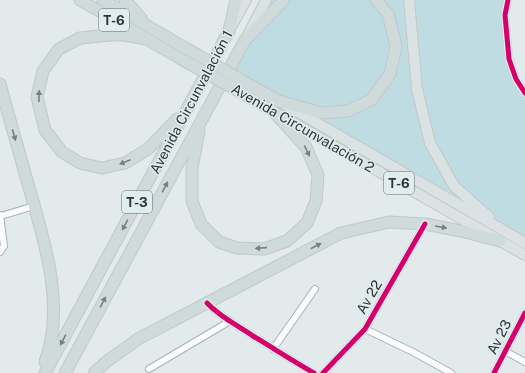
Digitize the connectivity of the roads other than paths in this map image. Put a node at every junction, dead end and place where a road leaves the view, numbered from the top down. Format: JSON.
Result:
{"nodes":[{"id":1,"x":80,"y":0,"type":"edge"},
{"id":2,"x":103,"y":0,"type":"edge"},
{"id":3,"x":125,"y":0,"type":"edge"},
{"id":4,"x":236,"y":0,"type":"edge"},
{"id":5,"x":246,"y":0,"type":"edge"},
{"id":6,"x":266,"y":0,"type":"edge"},
{"id":7,"x":284,"y":0,"type":"edge"},
{"id":8,"x":376,"y":0,"type":"edge"},
{"id":9,"x":409,"y":0,"type":"edge"},
{"id":10,"x":508,"y":0,"type":"edge"},
{"id":11,"x":229,"y":30,"type":"junction"},
{"id":12,"x":150,"y":34,"type":"junction"},
{"id":13,"x":245,"y":40,"type":"junction"},
{"id":14,"x":0,"y":84,"type":"edge"},
{"id":15,"x":252,"y":93,"type":"junction"},
{"id":16,"x":525,"y":93,"type":"edge"},
{"id":17,"x":279,"y":101,"type":"junction"},
{"id":18,"x":186,"y":110,"type":"junction"},
{"id":19,"x":273,"y":111,"type":"junction"},
{"id":20,"x":201,"y":120,"type":"junction"},
{"id":21,"x":34,"y":206,"type":"junction"},
{"id":22,"x":0,"y":216,"type":"edge"},
{"id":23,"x":425,"y":224,"type":"junction"},
{"id":24,"x":504,"y":237,"type":"junction"},
{"id":25,"x":525,"y":243,"type":"edge"},
{"id":26,"x":0,"y":252,"type":"edge"},
{"id":27,"x":525,"y":255,"type":"edge"},
{"id":28,"x":314,"y":289,"type":"dead end"},
{"id":29,"x":207,"y":303,"type":"junction"},
{"id":30,"x":525,"y":312,"type":"edge"},
{"id":31,"x":230,"y":321,"type":"junction"},
{"id":32,"x":365,"y":329,"type":"junction"},
{"id":33,"x":273,"y":349,"type":"junction"},
{"id":34,"x":505,"y":351,"type":"junction"},
{"id":35,"x":525,"y":362,"type":"edge"},
{"id":36,"x":149,"y":369,"type":"dead end"},
{"id":37,"x":41,"y":373,"type":"edge"},
{"id":38,"x":45,"y":373,"type":"edge"},
{"id":39,"x":65,"y":373,"type":"edge"},
{"id":40,"x":94,"y":373,"type":"edge"},
{"id":41,"x":314,"y":373,"type":"edge"},
{"id":42,"x":323,"y":373,"type":"edge"},
{"id":43,"x":451,"y":373,"type":"edge"},
{"id":44,"x":494,"y":373,"type":"edge"}],
"edges":[{"from":1,"to":12,"type":"highway","name":"Avenida Circunvalación 2","number":"T-6"},
{"from":2,"to":12,"type":"highway","name":"Avenida Circunvalación 2","number":"T-6"},
{"from":3,"to":12,"type":"highway"},
{"from":4,"to":11,"type":"highway"},
{"from":5,"to":11,"type":"main road","name":"Avenida Circunvalación 1","number":"T-3"},
{"from":6,"to":13,"type":"main road","name":"Avenida Circunvalación 1","number":"T-3"},
{"from":7,"to":13,"type":"highway"},
{"from":8,"to":17,"type":"highway"},
{"from":9,"to":24,"type":"main road"},
{"from":10,"to":16,"type":"street"},
{"from":11,"to":18,"type":"highway","name":"Avenida Circunvalación 1","number":"T-3"},
{"from":12,"to":15,"type":"highway","name":"Avenida Circunvalación 2","number":"T-6","bridge":true},
{"from":18,"to":12,"type":"highway","one_way":true},
{"from":13,"to":20,"type":"highway","name":"Avenida Circunvalación 1","number":"T-3"},
{"from":14,"to":21,"type":"highway","one_way":true},
{"from":15,"to":17,"type":"highway","name":"Avenida Circunvalación 2","number":"T-6"},
{"from":15,"to":19,"type":"highway","name":"Avenida Circunvalación 2","number":"T-6"},
{"from":17,"to":24,"type":"main road","name":"Avenida Circunvalación 2","number":"T-6"},
{"from":18,"to":38,"type":"highway","name":"Avenida Circunvalación 1","number":"T-3","one_way":true},
{"from":19,"to":20,"type":"highway","one_way":true},
{"from":19,"to":24,"type":"main road","name":"Avenida Circunvalación 2","number":"T-6"},
{"from":39,"to":20,"type":"highway","name":"Avenida Circunvalación 1","number":"T-3","one_way":true},
{"from":21,"to":22,"type":"street"},
{"from":21,"to":37,"type":"highway"},
{"from":22,"to":26,"type":"street"},
{"from":23,"to":24,"type":"highway","one_way":true},
{"from":29,"to":23,"type":"highway","one_way":true},
{"from":23,"to":32,"type":"street","name":"Av 22"},
{"from":24,"to":25,"type":"main road","name":"Avenida Circunvalación 2","number":"T-6"},
{"from":24,"to":27,"type":"main road","name":"Avenida Circunvalación 2","number":"T-6"},
{"from":28,"to":33,"type":"street"},
{"from":29,"to":31,"type":"street"},
{"from":29,"to":40,"type":"highway"},
{"from":30,"to":34,"type":"street","name":"Av 23"},
{"from":31,"to":33,"type":"street"},
{"from":31,"to":36,"type":"street"},
{"from":32,"to":42,"type":"street","name":"Av 22"},
{"from":32,"to":43,"type":"street"},
{"from":33,"to":41,"type":"street"},
{"from":34,"to":35,"type":"street"},
{"from":34,"to":44,"type":"street","name":"Av 23"}]}
